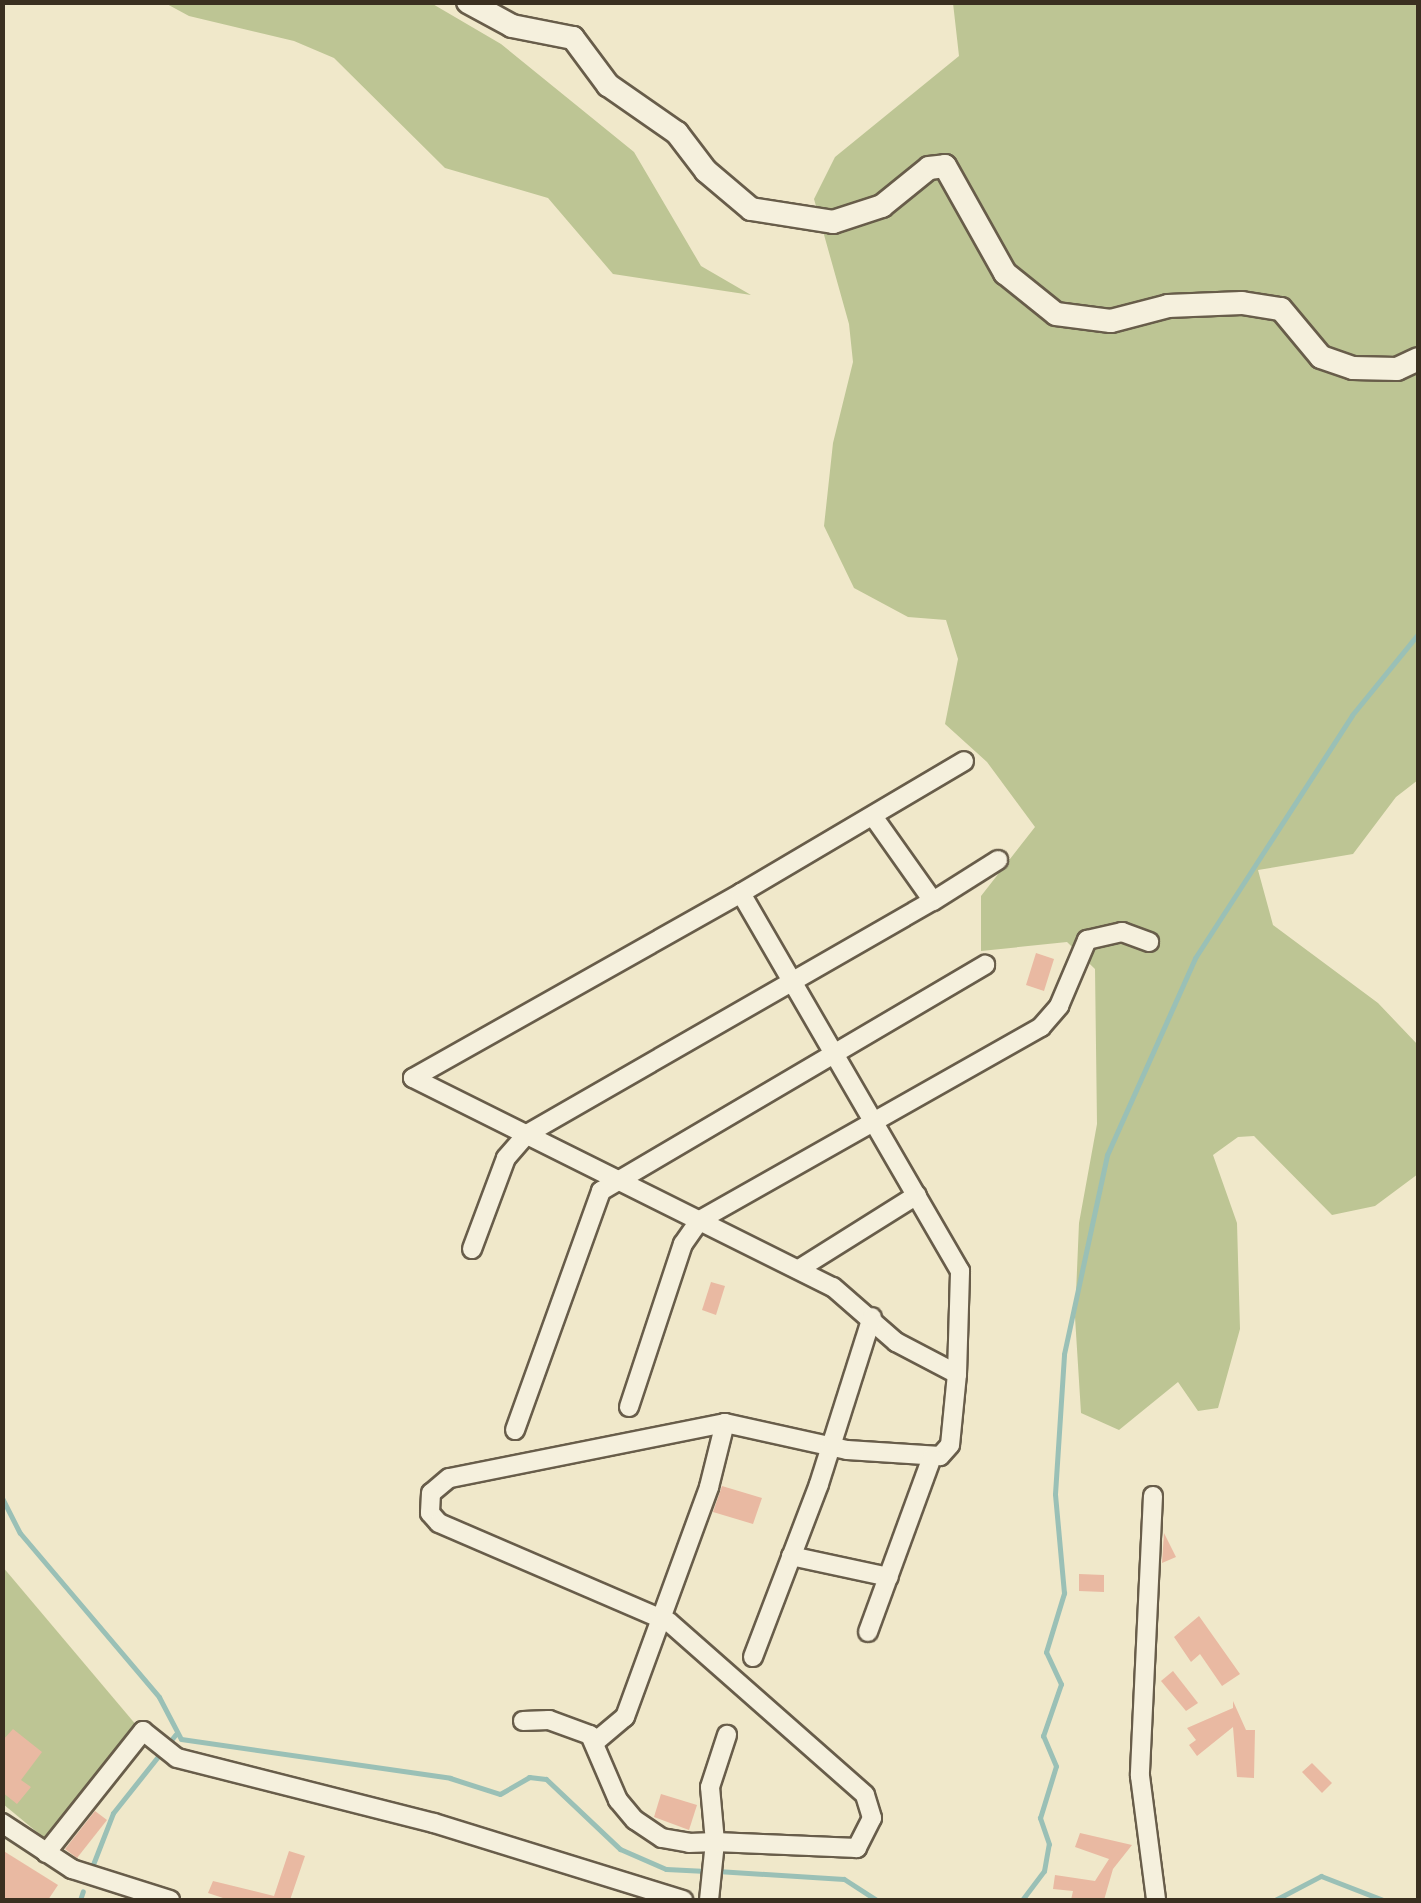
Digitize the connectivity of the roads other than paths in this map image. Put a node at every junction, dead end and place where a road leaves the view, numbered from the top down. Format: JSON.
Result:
{"nodes":[{"id":1,"x":468,"y":2,"type":"edge"},
{"id":2,"x":1418,"y":359,"type":"edge"},
{"id":3,"x":964,"y":761,"type":"dead end"},
{"id":4,"x":875,"y":819,"type":"junction"},
{"id":5,"x":998,"y":860,"type":"dead end"},
{"id":6,"x":741,"y":892,"type":"junction"},
{"id":7,"x":934,"y":901,"type":"junction"},
{"id":8,"x":1148,"y":942,"type":"dead end"},
{"id":9,"x":985,"y":965,"type":"dead end"},
{"id":10,"x":792,"y":984,"type":"junction"},
{"id":11,"x":834,"y":1056,"type":"junction"},
{"id":12,"x":877,"y":1124,"type":"junction"},
{"id":13,"x":528,"y":1134,"type":"junction"},
{"id":14,"x":618,"y":1179,"type":"junction"},
{"id":15,"x":918,"y":1194,"type":"junction"},
{"id":16,"x":700,"y":1220,"type":"junction"},
{"id":17,"x":472,"y":1248,"type":"dead end"},
{"id":18,"x":799,"y":1269,"type":"junction"},
{"id":19,"x":872,"y":1317,"type":"junction"},
{"id":20,"x":957,"y":1374,"type":"junction"},
{"id":21,"x":630,"y":1407,"type":"dead end"},
{"id":22,"x":725,"y":1423,"type":"junction"},
{"id":23,"x":514,"y":1430,"type":"dead end"},
{"id":24,"x":831,"y":1446,"type":"junction"},
{"id":25,"x":932,"y":1456,"type":"junction"},
{"id":26,"x":1153,"y":1496,"type":"dead end"},
{"id":27,"x":792,"y":1556,"type":"junction"},
{"id":28,"x":889,"y":1577,"type":"junction"},
{"id":29,"x":663,"y":1619,"type":"junction"},
{"id":30,"x":868,"y":1632,"type":"dead end"},
{"id":31,"x":753,"y":1657,"type":"dead end"},
{"id":32,"x":523,"y":1720,"type":"dead end"},
{"id":33,"x":727,"y":1735,"type":"dead end"},
{"id":34,"x":596,"y":1742,"type":"junction"},
{"id":35,"x":2,"y":1823,"type":"edge"},
{"id":36,"x":715,"y":1842,"type":"junction"},
{"id":37,"x":46,"y":1853,"type":"junction"},
{"id":38,"x":170,"y":1900,"type":"edge"},
{"id":39,"x":682,"y":1900,"type":"edge"},
{"id":40,"x":709,"y":1900,"type":"edge"},
{"id":41,"x":1156,"y":1900,"type":"edge"}],
"edges":[{"from":1,"to":2,"type":"street"},
{"from":3,"to":4,"type":"street"},
{"from":4,"to":6,"type":"street"},
{"from":4,"to":7,"type":"street"},
{"from":5,"to":7,"type":"street"},
{"from":6,"to":10,"type":"street"},
{"from":6,"to":13,"type":"street"},
{"from":7,"to":10,"type":"street"},
{"from":8,"to":12,"type":"street"},
{"from":9,"to":11,"type":"street"},
{"from":10,"to":11,"type":"street"},
{"from":10,"to":13,"type":"street"},
{"from":11,"to":12,"type":"street"},
{"from":11,"to":14,"type":"street"},
{"from":12,"to":15,"type":"street"},
{"from":12,"to":16,"type":"street"},
{"from":13,"to":14,"type":"street"},
{"from":13,"to":17,"type":"street"},
{"from":14,"to":16,"type":"street"},
{"from":14,"to":23,"type":"street"},
{"from":15,"to":18,"type":"street"},
{"from":15,"to":20,"type":"street"},
{"from":16,"to":18,"type":"street"},
{"from":16,"to":21,"type":"street"},
{"from":18,"to":19,"type":"street"},
{"from":19,"to":20,"type":"street"},
{"from":19,"to":24,"type":"street"},
{"from":20,"to":25,"type":"street"},
{"from":22,"to":24,"type":"street"},
{"from":22,"to":29,"type":"street"},
{"from":22,"to":29,"type":"street"},
{"from":24,"to":25,"type":"street"},
{"from":24,"to":27,"type":"street"},
{"from":25,"to":28,"type":"street"},
{"from":26,"to":41,"type":"street"},
{"from":27,"to":28,"type":"street"},
{"from":27,"to":31,"type":"street"},
{"from":28,"to":30,"type":"street"},
{"from":29,"to":34,"type":"street"},
{"from":29,"to":36,"type":"street"},
{"from":32,"to":34,"type":"street"},
{"from":33,"to":36,"type":"street"},
{"from":34,"to":36,"type":"street"},
{"from":35,"to":37,"type":"street"},
{"from":36,"to":40,"type":"street"},
{"from":37,"to":38,"type":"street"},
{"from":37,"to":39,"type":"street"}]}
